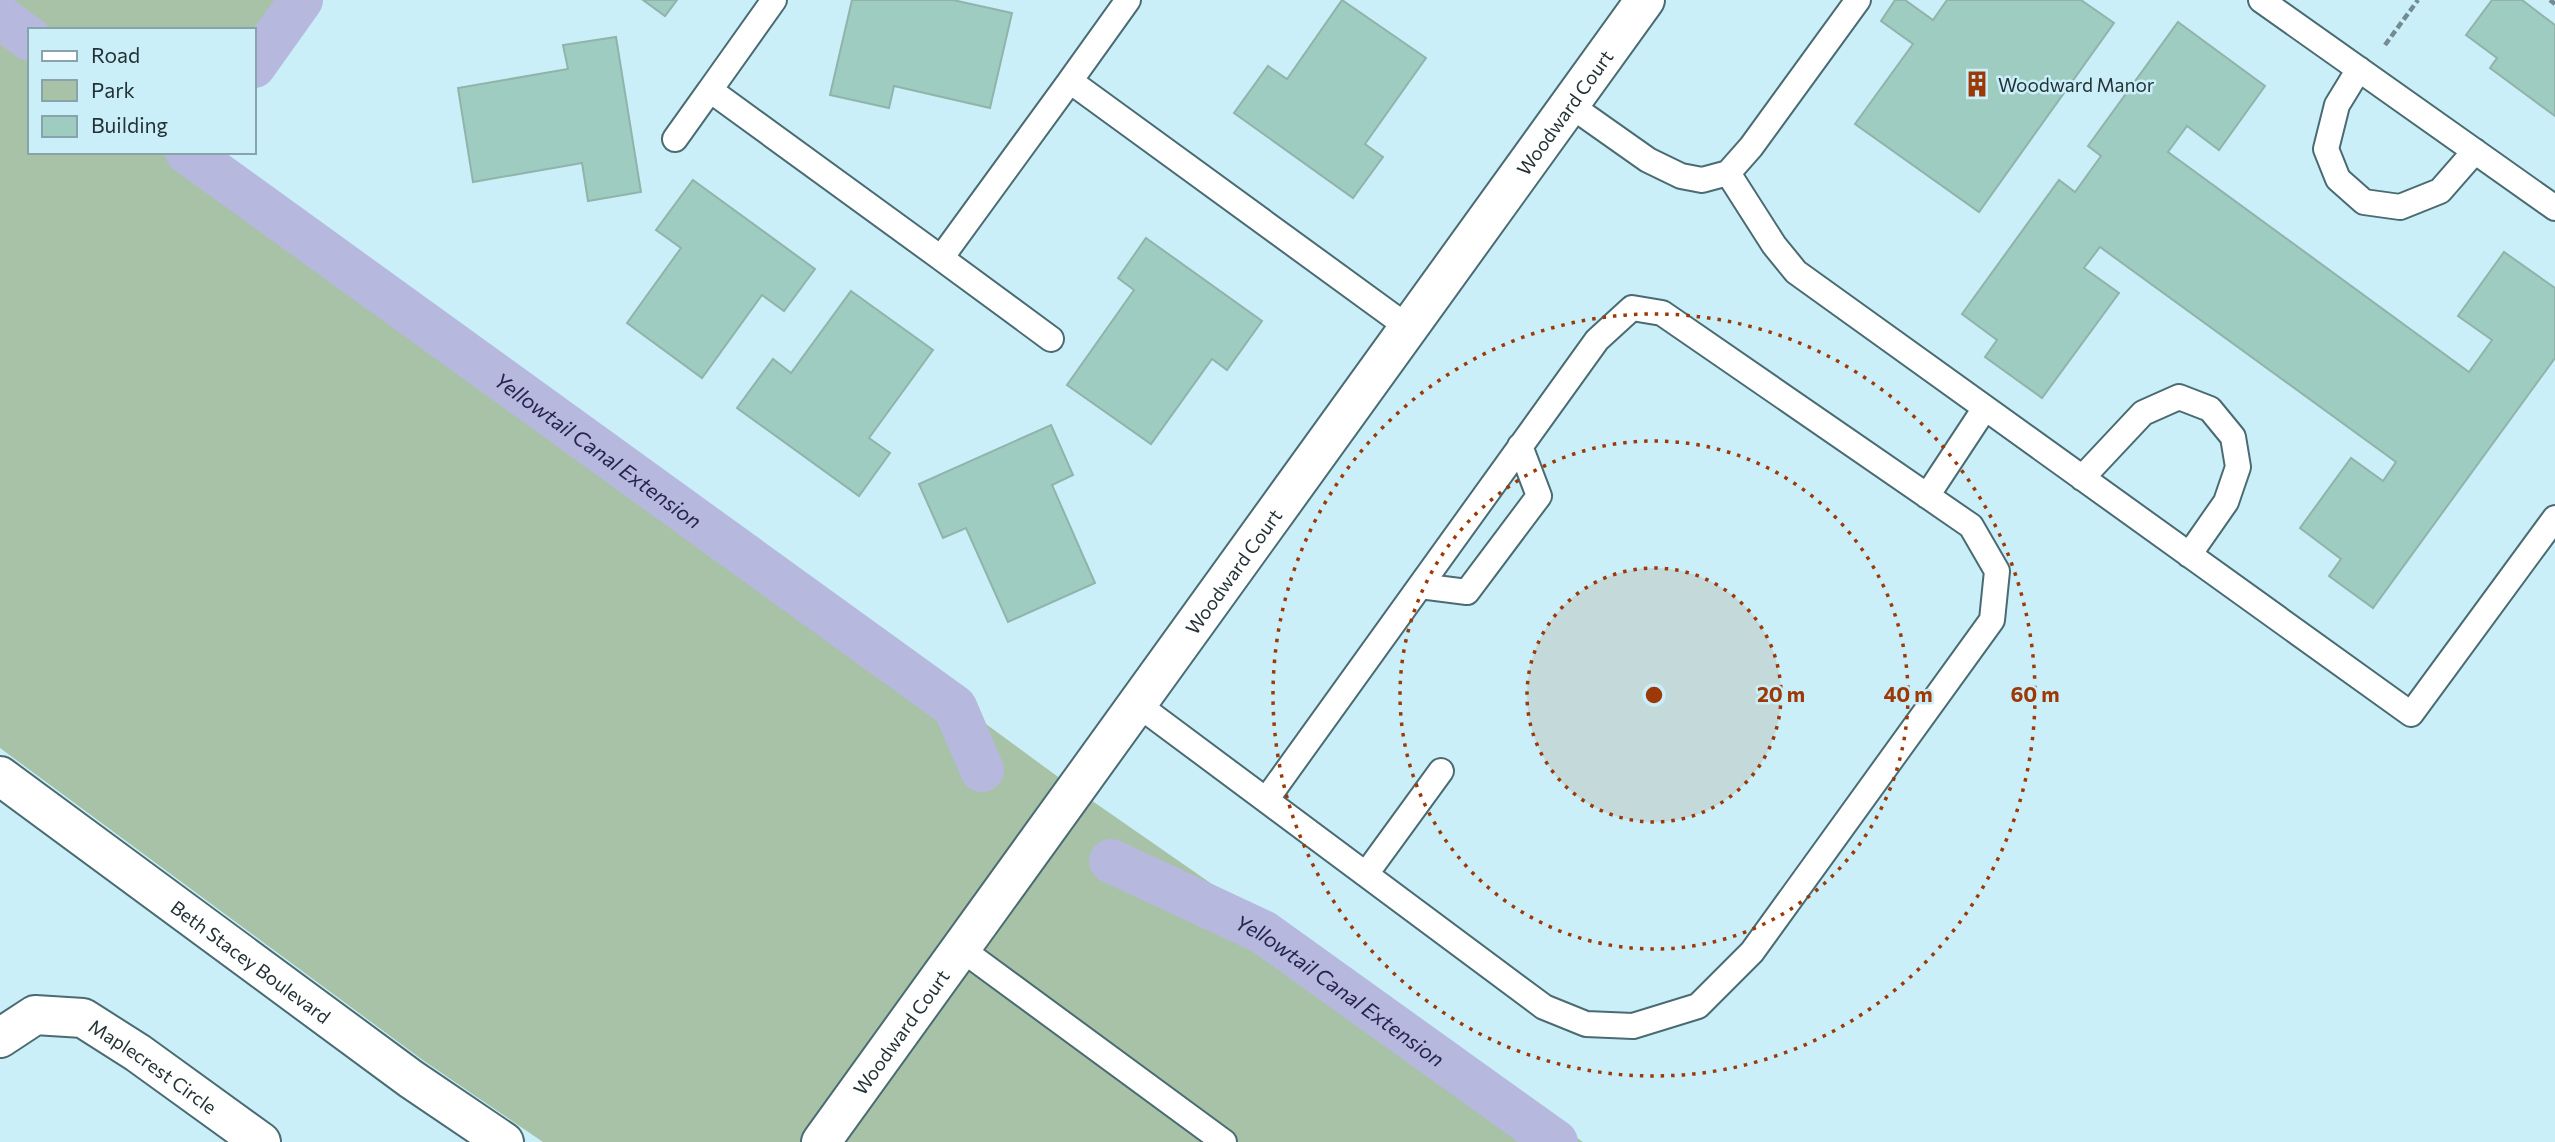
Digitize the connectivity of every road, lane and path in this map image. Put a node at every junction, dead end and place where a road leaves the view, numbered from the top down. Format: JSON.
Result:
{"nodes":[{"id":1,"x":775,"y":0,"type":"edge"},
{"id":2,"x":1128,"y":0,"type":"edge"},
{"id":3,"x":1645,"y":0,"type":"edge"},
{"id":4,"x":1858,"y":0,"type":"edge"},
{"id":5,"x":2261,"y":0,"type":"edge"},
{"id":6,"x":2418,"y":0,"type":"edge"},
{"id":7,"x":2550,"y":0,"type":"edge"},
{"id":8,"x":2555,"y":4,"type":"edge"},
{"id":9,"x":2358,"y":69,"type":"junction"},
{"id":10,"x":1070,"y":81,"type":"junction"},
{"id":11,"x":710,"y":90,"type":"junction"},
{"id":12,"x":1570,"y":105,"type":"junction"},
{"id":13,"x":674,"y":139,"type":"dead end"},
{"id":14,"x":2475,"y":151,"type":"junction"},
{"id":15,"x":1728,"y":173,"type":"junction"},
{"id":16,"x":2555,"y":208,"type":"edge"},
{"id":17,"x":941,"y":258,"type":"junction"},
{"id":18,"x":1409,"y":328,"type":"junction"},
{"id":19,"x":1051,"y":339,"type":"dead end"},
{"id":20,"x":1985,"y":408,"type":"junction"},
{"id":21,"x":1520,"y":446,"type":"junction"},
{"id":22,"x":2082,"y":478,"type":"junction"},
{"id":23,"x":1927,"y":496,"type":"junction"},
{"id":24,"x":2555,"y":518,"type":"edge"},
{"id":25,"x":2189,"y":555,"type":"junction"},
{"id":26,"x":1420,"y":586,"type":"junction"},
{"id":27,"x":1137,"y":704,"type":"junction"},
{"id":28,"x":1441,"y":771,"type":"dead end"},
{"id":29,"x":0,"y":776,"type":"edge"},
{"id":30,"x":1266,"y":800,"type":"junction"},
{"id":31,"x":1366,"y":874,"type":"junction"},
{"id":32,"x":960,"y":948,"type":"junction"},
{"id":33,"x":0,"y":1038,"type":"edge"},
{"id":34,"x":261,"y":1142,"type":"edge"},
{"id":35,"x":504,"y":1142,"type":"edge"},
{"id":36,"x":821,"y":1142,"type":"edge"},
{"id":37,"x":1224,"y":1142,"type":"edge"}],
"edges":[{"from":1,"to":11,"type":"lane"},
{"from":2,"to":10,"type":"lane"},
{"from":3,"to":12,"type":"street","name":"Woodward Court"},
{"from":4,"to":15,"type":"lane"},
{"from":5,"to":9,"type":"lane"},
{"from":6,"to":9,"type":"path"},
{"from":7,"to":8,"type":"path"},
{"from":9,"to":14,"type":"lane"},
{"from":9,"to":14,"type":"lane"},
{"from":10,"to":17,"type":"lane"},
{"from":10,"to":18,"type":"lane"},
{"from":11,"to":13,"type":"lane"},
{"from":11,"to":17,"type":"lane"},
{"from":12,"to":15,"type":"lane"},
{"from":12,"to":18,"type":"street","name":"Woodward Court"},
{"from":14,"to":16,"type":"lane"},
{"from":15,"to":20,"type":"lane"},
{"from":17,"to":19,"type":"lane"},
{"from":18,"to":27,"type":"street","name":"Woodward Court"},
{"from":20,"to":22,"type":"lane"},
{"from":20,"to":23,"type":"lane"},
{"from":21,"to":23,"type":"lane"},
{"from":21,"to":26,"type":"lane"},
{"from":21,"to":26,"type":"lane"},
{"from":22,"to":25,"type":"lane"},
{"from":22,"to":25,"type":"lane"},
{"from":23,"to":31,"type":"lane"},
{"from":24,"to":25,"type":"lane"},
{"from":26,"to":30,"type":"lane"},
{"from":27,"to":30,"type":"lane"},
{"from":27,"to":32,"type":"street","name":"Woodward Court"},
{"from":28,"to":31,"type":"lane"},
{"from":29,"to":35,"type":"street","name":"Beth Stacey Boulevard"},
{"from":30,"to":31,"type":"lane"},
{"from":32,"to":36,"type":"street","name":"Woodward Court"},
{"from":32,"to":37,"type":"lane"},
{"from":33,"to":34,"type":"street","name":"Maplecrest Circle"}]}
